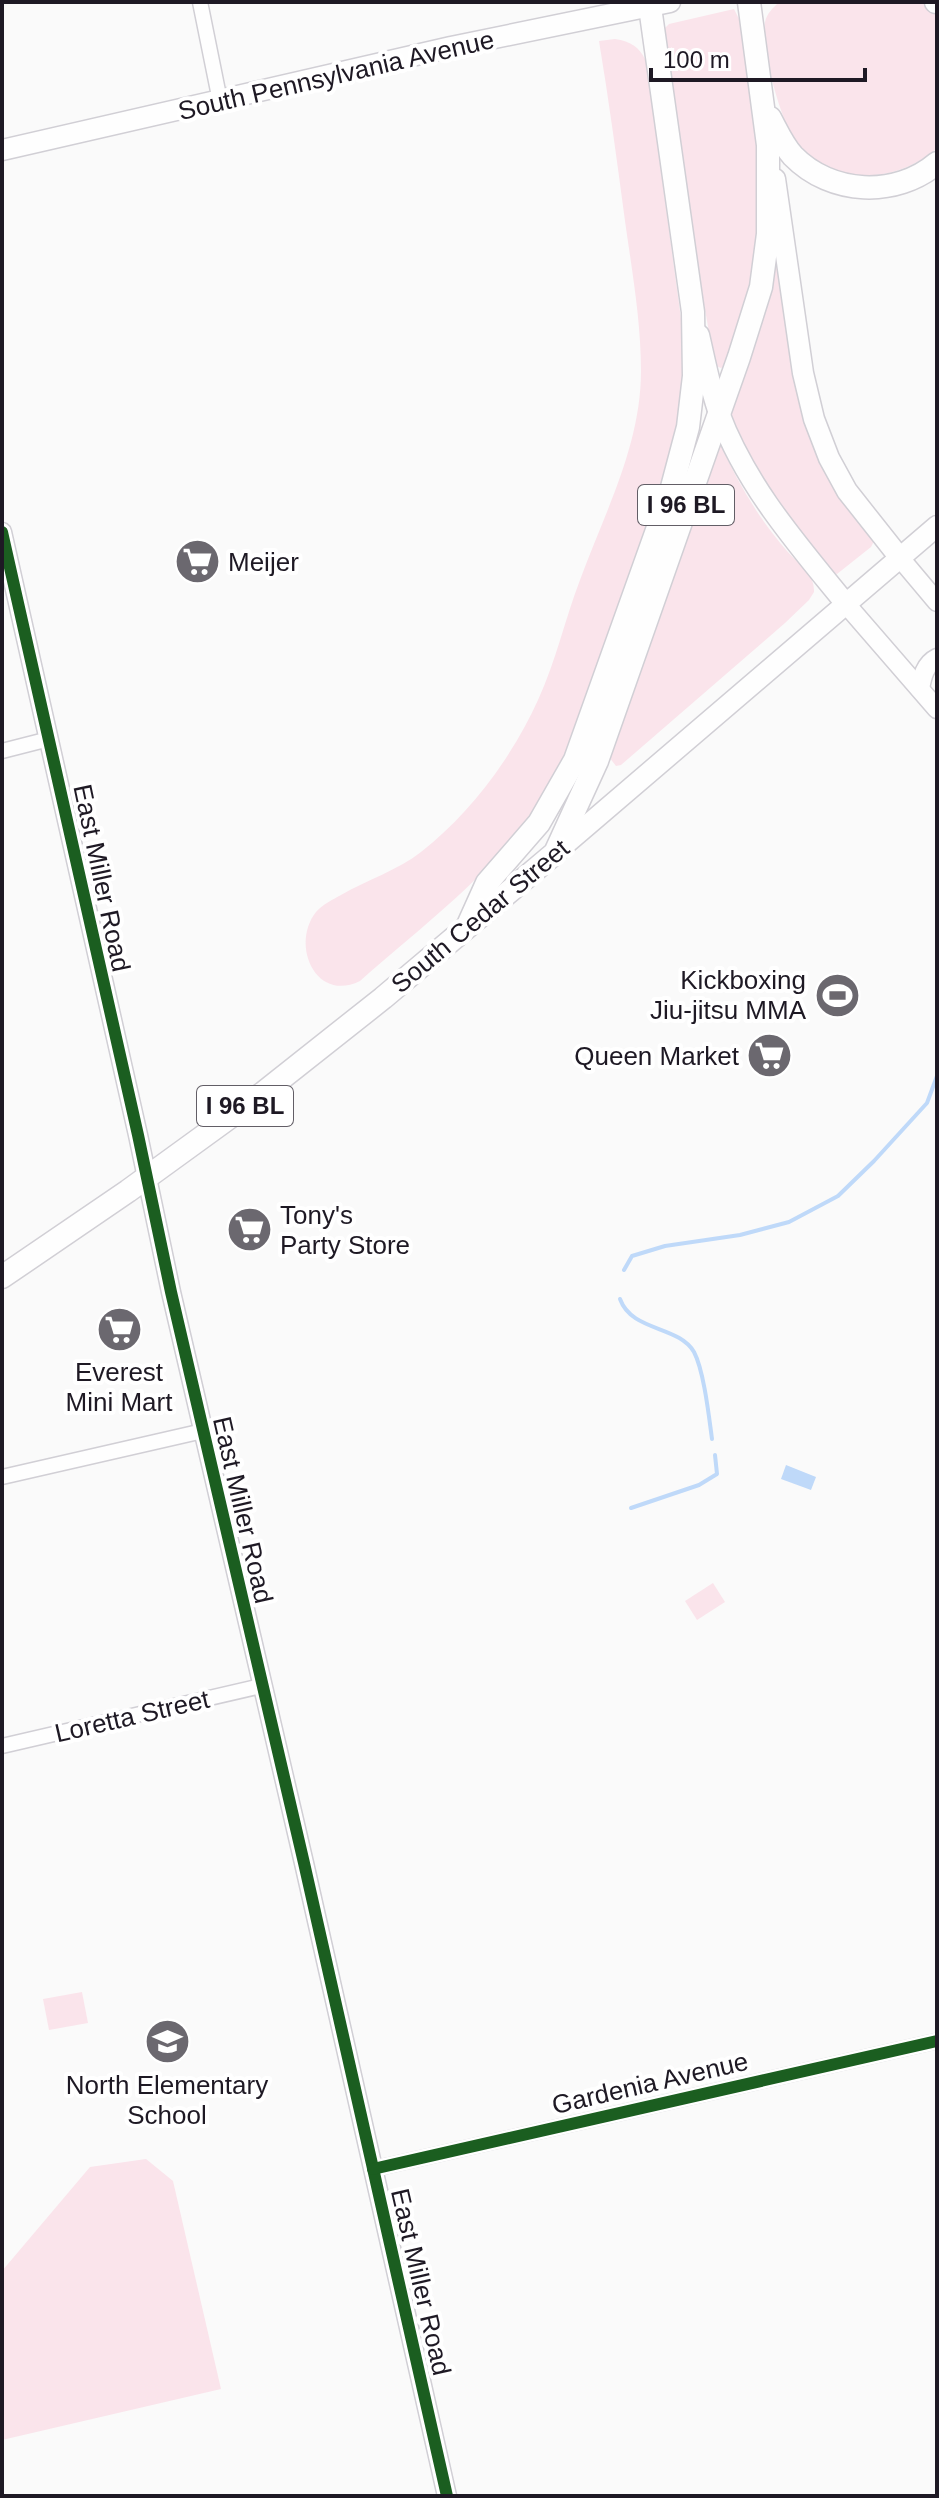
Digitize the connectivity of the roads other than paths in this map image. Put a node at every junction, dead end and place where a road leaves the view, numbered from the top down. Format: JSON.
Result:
{"nodes":[{"id":1,"x":200,"y":2,"type":"edge"},
{"id":2,"x":749,"y":2,"type":"edge"},
{"id":3,"x":656,"y":4,"type":"edge"},
{"id":4,"x":220,"y":101,"type":"junction"},
{"id":5,"x":762,"y":103,"type":"junction"},
{"id":6,"x":768,"y":145,"type":"junction"},
{"id":7,"x":2,"y":150,"type":"edge"},
{"id":8,"x":937,"y":163,"type":"edge"},
{"id":9,"x":693,"y":312,"type":"junction"},
{"id":10,"x":718,"y":412,"type":"junction"},
{"id":11,"x":937,"y":526,"type":"edge"},
{"id":12,"x":2,"y":532,"type":"edge"},
{"id":13,"x":900,"y":558,"type":"junction"},
{"id":14,"x":937,"y":602,"type":"edge"},
{"id":15,"x":846,"y":604,"type":"junction"},
{"id":16,"x":937,"y":658,"type":"edge"},
{"id":17,"x":920,"y":689,"type":"junction"},
{"id":18,"x":937,"y":709,"type":"edge"},
{"id":19,"x":49,"y":739,"type":"junction"},
{"id":20,"x":2,"y":751,"type":"edge"},
{"id":21,"x":555,"y":853,"type":"junction"},
{"id":22,"x":467,"y":928,"type":"junction"},
{"id":23,"x":145,"y":1178,"type":"junction"},
{"id":24,"x":2,"y":1277,"type":"edge"},
{"id":25,"x":203,"y":1431,"type":"junction"},
{"id":26,"x":2,"y":1477,"type":"edge"},
{"id":27,"x":261,"y":1686,"type":"junction"},
{"id":28,"x":2,"y":1746,"type":"edge"},
{"id":29,"x":937,"y":2041,"type":"edge"},
{"id":30,"x":373,"y":2169,"type":"junction"},
{"id":31,"x":447,"y":2496,"type":"edge"}],
"edges":[{"from":1,"to":4,"type":"street"},
{"from":2,"to":5,"type":"main road","number":"I 96 BL"},
{"from":3,"to":4,"type":"main road","name":"South Pennsylvania Avenue"},
{"from":3,"to":9,"type":"main road","number":"I 96 BL"},
{"from":4,"to":7,"type":"main road","name":"South Pennsylvania Avenue"},
{"from":5,"to":6,"type":"main road","number":"I 96 BL"},
{"from":5,"to":8,"type":"main road"},
{"from":6,"to":10,"type":"main road","number":"I 96 BL"},
{"from":6,"to":13,"type":"main road"},
{"from":9,"to":10,"type":"main road"},
{"from":9,"to":22,"type":"main road","number":"I 96 BL"},
{"from":10,"to":15,"type":"main road"},
{"from":10,"to":21,"type":"main road","number":"I 96 BL"},
{"from":11,"to":13,"type":"main road","name":"South Cedar Street"},
{"from":12,"to":19,"type":"street","name":"East Miller Road"},
{"from":13,"to":14,"type":"street"},
{"from":13,"to":15,"type":"main road","name":"South Cedar Street"},
{"from":15,"to":17,"type":"street"},
{"from":15,"to":21,"type":"main road","name":"South Cedar Street"},
{"from":16,"to":17,"type":"street"},
{"from":17,"to":18,"type":"street"},
{"from":19,"to":20,"type":"street"},
{"from":19,"to":23,"type":"street","name":"East Miller Road"},
{"from":21,"to":22,"type":"main road","name":"South Cedar Street","number":"I 96 BL"},
{"from":22,"to":23,"type":"main road","name":"South Cedar Street","number":"I 96 BL"},
{"from":23,"to":24,"type":"main road","name":"South Cedar Street","number":"I 96 BL"},
{"from":23,"to":25,"type":"street","name":"East Miller Road"},
{"from":25,"to":26,"type":"street"},
{"from":25,"to":27,"type":"street","name":"East Miller Road"},
{"from":27,"to":28,"type":"street","name":"Loretta Street"},
{"from":27,"to":30,"type":"street","name":"East Miller Road"},
{"from":29,"to":30,"type":"street","name":"Gardenia Avenue"},
{"from":30,"to":31,"type":"street","name":"East Miller Road"}]}
